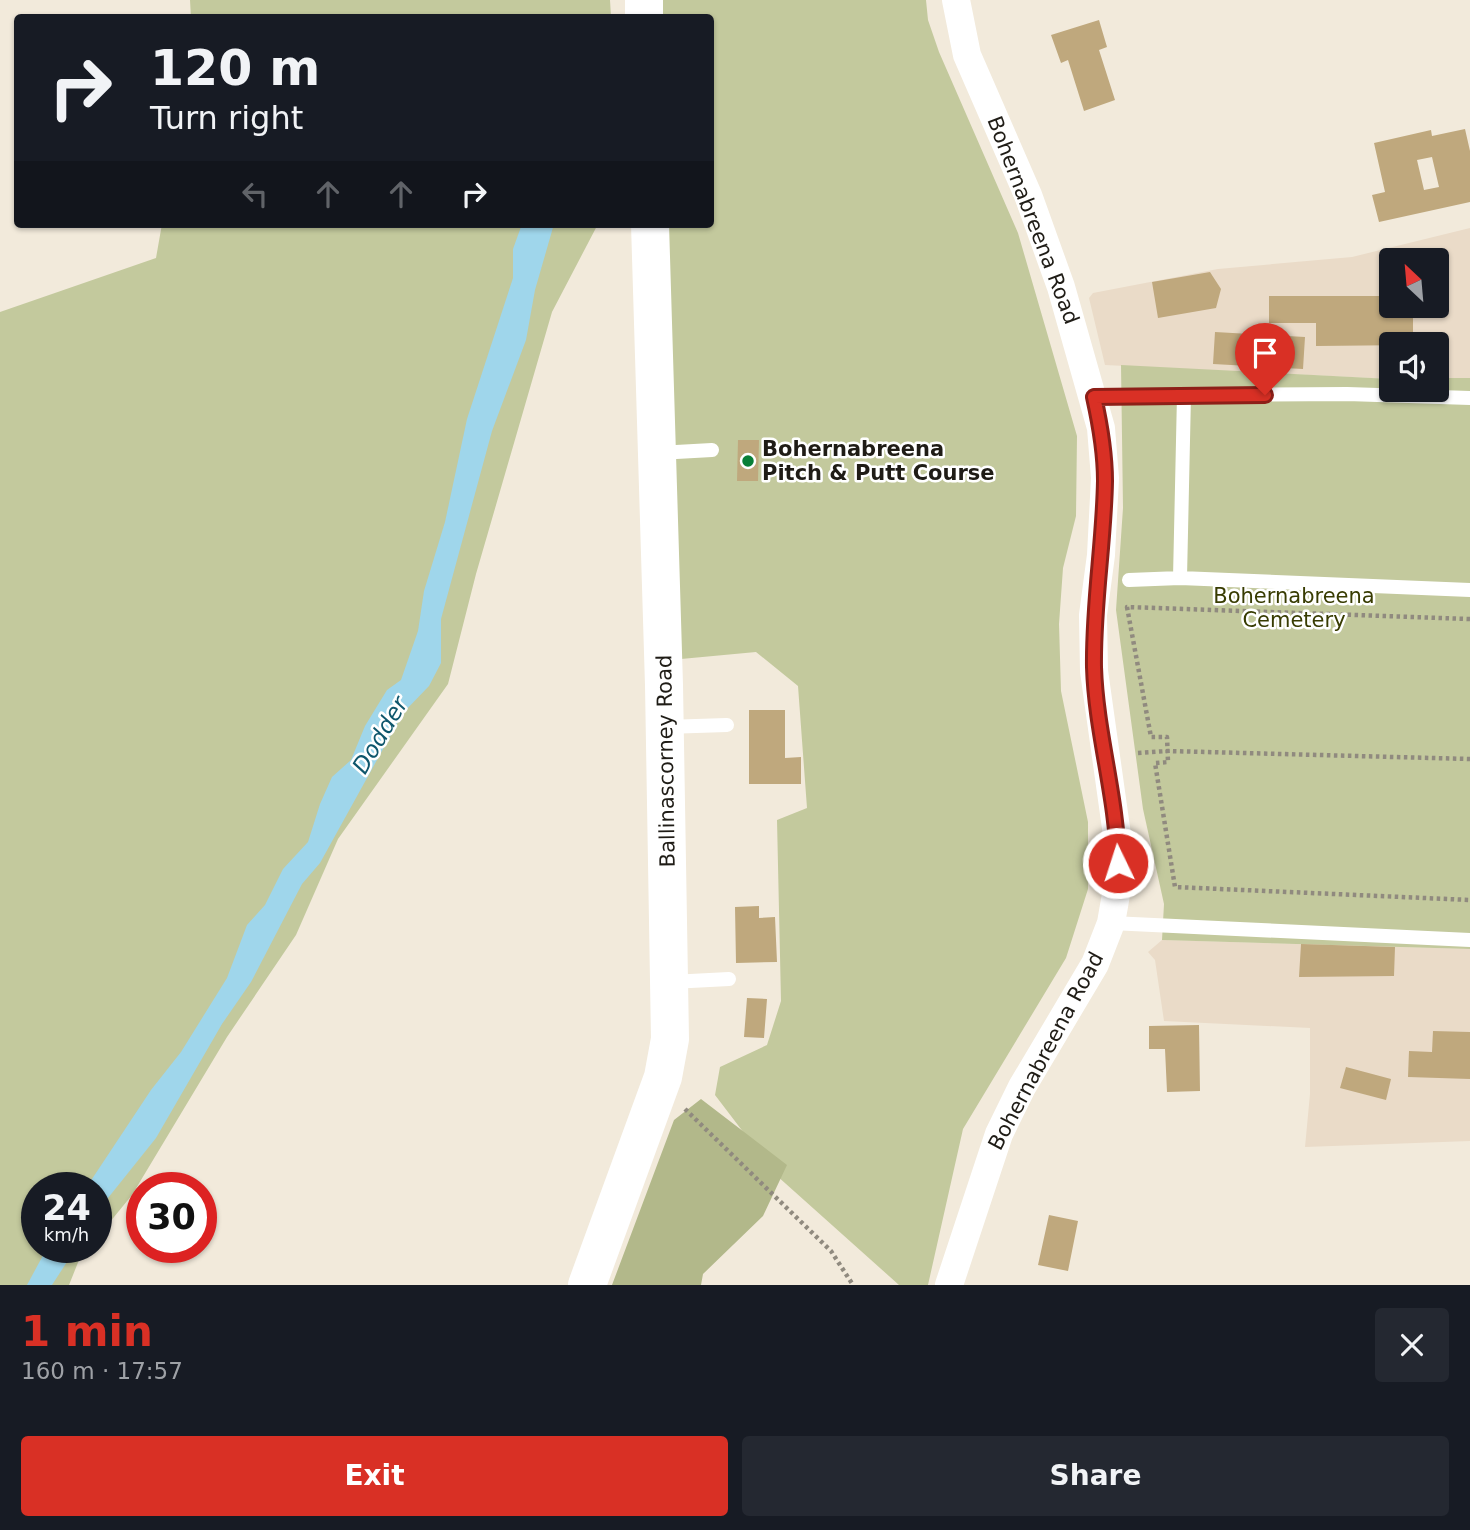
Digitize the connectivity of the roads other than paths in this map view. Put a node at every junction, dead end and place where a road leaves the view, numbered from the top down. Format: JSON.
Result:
{"nodes":[{"id":1,"x":956,"y":0,"type":"edge"},
{"id":2,"x":650,"y":228,"type":"edge"},
{"id":3,"x":1184,"y":395,"type":"junction"},
{"id":4,"x":1094,"y":397,"type":"junction"},
{"id":5,"x":1470,"y":398,"type":"edge"},
{"id":6,"x":712,"y":450,"type":"dead end"},
{"id":7,"x":656,"y":453,"type":"junction"},
{"id":8,"x":1180,"y":578,"type":"junction"},
{"id":9,"x":1129,"y":580,"type":"dead end"},
{"id":10,"x":1470,"y":590,"type":"edge"},
{"id":11,"x":727,"y":725,"type":"dead end"},
{"id":12,"x":665,"y":727,"type":"junction"},
{"id":13,"x":1111,"y":923,"type":"junction"},
{"id":14,"x":1470,"y":940,"type":"edge"},
{"id":15,"x":729,"y":979,"type":"dead end"},
{"id":16,"x":671,"y":982,"type":"junction"},
{"id":17,"x":587,"y":1285,"type":"edge"},
{"id":18,"x":949,"y":1285,"type":"edge"}],
"edges":[{"from":1,"to":4,"type":"street","name":"Bohernabreena Road"},
{"from":2,"to":7,"type":"main road","name":"Ballinascorney Road"},
{"from":3,"to":4,"type":"lane"},
{"from":3,"to":5,"type":"lane"},
{"from":3,"to":8,"type":"lane"},
{"from":4,"to":13,"type":"street","name":"Bohernabreena Road"},
{"from":6,"to":7,"type":"lane"},
{"from":7,"to":12,"type":"main road","name":"Ballinascorney Road"},
{"from":8,"to":9,"type":"lane"},
{"from":8,"to":10,"type":"lane"},
{"from":11,"to":12,"type":"lane"},
{"from":12,"to":16,"type":"main road","name":"Ballinascorney Road"},
{"from":13,"to":14,"type":"lane"},
{"from":13,"to":18,"type":"street","name":"Bohernabreena Road"},
{"from":15,"to":16,"type":"lane"},
{"from":16,"to":17,"type":"main road","name":"Ballinascorney Road"}]}
